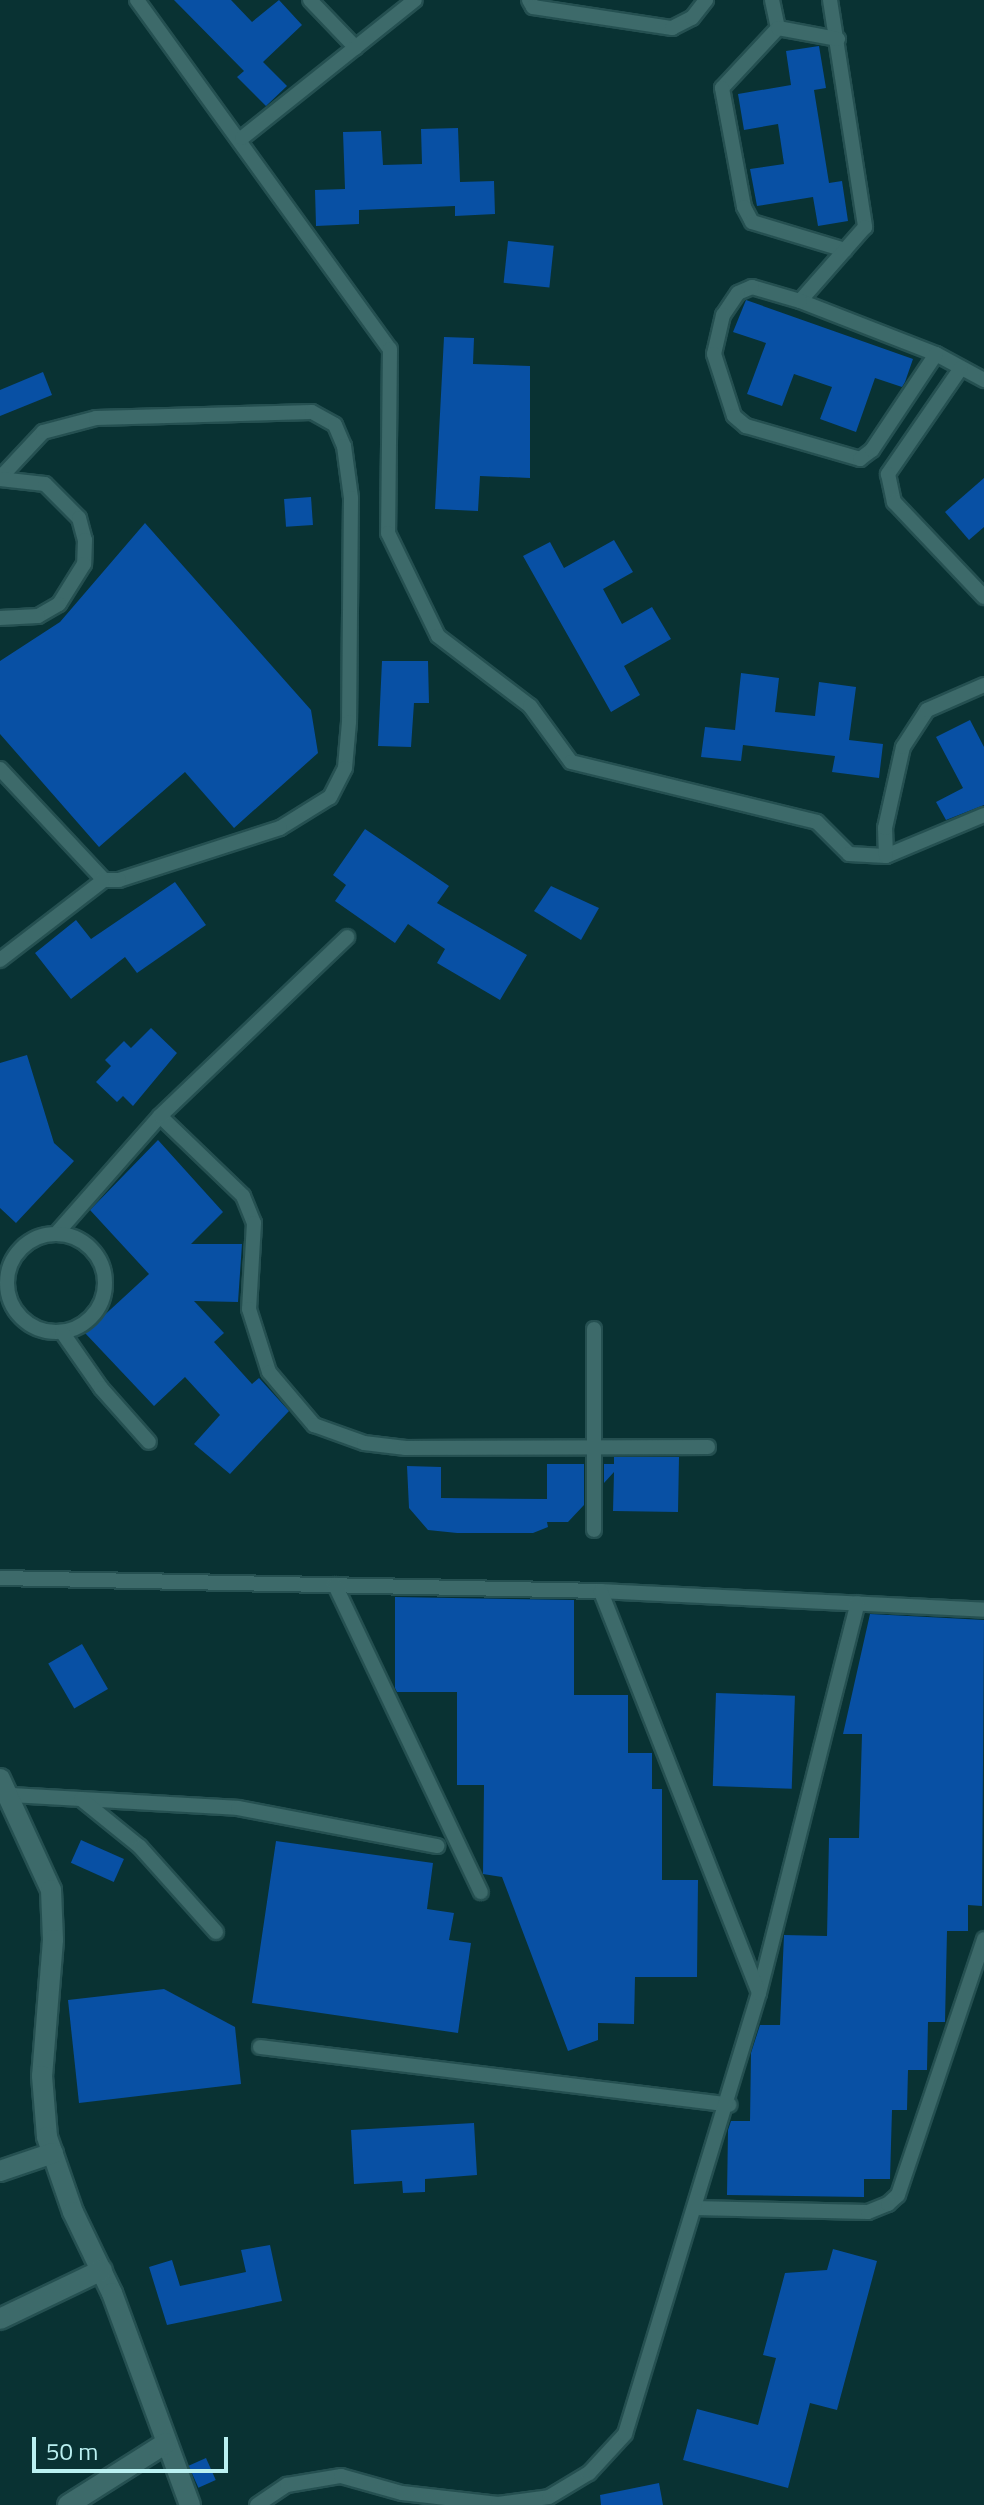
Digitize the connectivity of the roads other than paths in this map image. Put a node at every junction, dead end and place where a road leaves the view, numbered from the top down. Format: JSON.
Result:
{"nodes":[{"id":1,"x":137,"y":0,"type":"edge"},
{"id":2,"x":310,"y":0,"type":"edge"},
{"id":3,"x":415,"y":0,"type":"edge"},
{"id":4,"x":529,"y":0,"type":"edge"},
{"id":5,"x":706,"y":0,"type":"edge"},
{"id":6,"x":772,"y":0,"type":"edge"},
{"id":7,"x":830,"y":0,"type":"edge"},
{"id":8,"x":778,"y":28,"type":"junction"},
{"id":9,"x":838,"y":39,"type":"junction"},
{"id":10,"x":356,"y":48,"type":"junction"},
{"id":11,"x":242,"y":138,"type":"junction"},
{"id":12,"x":845,"y":250,"type":"junction"},
{"id":13,"x":800,"y":301,"type":"junction"},
{"id":14,"x":936,"y":354,"type":"junction"},
{"id":15,"x":961,"y":368,"type":"junction"},
{"id":16,"x":984,"y":380,"type":"edge"},
{"id":17,"x":0,"y":478,"type":"edge"},
{"id":18,"x":984,"y":597,"type":"edge"},
{"id":19,"x":0,"y":618,"type":"edge"},
{"id":20,"x":984,"y":685,"type":"edge"},
{"id":21,"x":0,"y":769,"type":"edge"},
{"id":22,"x":984,"y":815,"type":"edge"},
{"id":23,"x":886,"y":856,"type":"junction"},
{"id":24,"x":104,"y":880,"type":"junction"},
{"id":25,"x":347,"y":937,"type":"dead end"},
{"id":26,"x":0,"y":960,"type":"edge"},
{"id":27,"x":160,"y":1116,"type":"junction"},
{"id":28,"x":56,"y":1234,"type":"junction"},
{"id":29,"x":4,"y":1299,"type":"edge"},
{"id":30,"x":594,"y":1329,"type":"dead end"},
{"id":31,"x":62,"y":1332,"type":"junction"},
{"id":32,"x":149,"y":1442,"type":"dead end"},
{"id":33,"x":708,"y":1447,"type":"dead end"},
{"id":34,"x":597,"y":1449,"type":"junction"},
{"id":35,"x":594,"y":1530,"type":"dead end"},
{"id":36,"x":0,"y":1578,"type":"edge"},
{"id":37,"x":335,"y":1585,"type":"junction"},
{"id":38,"x":601,"y":1591,"type":"junction"},
{"id":39,"x":858,"y":1603,"type":"junction"},
{"id":40,"x":984,"y":1610,"type":"edge"},
{"id":41,"x":4,"y":1787,"type":"edge"},
{"id":42,"x":81,"y":1799,"type":"junction"},
{"id":43,"x":437,"y":1846,"type":"dead end"},
{"id":44,"x":481,"y":1892,"type":"dead end"},
{"id":45,"x":216,"y":1932,"type":"dead end"},
{"id":46,"x":984,"y":1939,"type":"edge"},
{"id":47,"x":759,"y":1993,"type":"junction"},
{"id":48,"x":260,"y":2047,"type":"dead end"},
{"id":49,"x":729,"y":2105,"type":"junction"},
{"id":50,"x":53,"y":2153,"type":"junction"},
{"id":51,"x":0,"y":2171,"type":"edge"},
{"id":52,"x":694,"y":2208,"type":"junction"},
{"id":53,"x":102,"y":2270,"type":"junction"},
{"id":54,"x":0,"y":2319,"type":"edge"},
{"id":55,"x":166,"y":2443,"type":"junction"},
{"id":56,"x":68,"y":2505,"type":"edge"},
{"id":57,"x":190,"y":2505,"type":"edge"},
{"id":58,"x":257,"y":2505,"type":"edge"}],
"edges":[{"from":1,"to":11,"type":"lane"},
{"from":2,"to":10,"type":"lane"},
{"from":3,"to":10,"type":"lane"},
{"from":4,"to":5,"type":"lane"},
{"from":6,"to":8,"type":"lane"},
{"from":7,"to":9,"type":"lane"},
{"from":8,"to":9,"type":"lane"},
{"from":8,"to":12,"type":"lane"},
{"from":9,"to":12,"type":"lane"},
{"from":10,"to":11,"type":"lane"},
{"from":11,"to":23,"type":"lane"},
{"from":12,"to":13,"type":"lane"},
{"from":13,"to":14,"type":"lane"},
{"from":13,"to":14,"type":"lane"},
{"from":14,"to":15,"type":"lane"},
{"from":15,"to":16,"type":"lane"},
{"from":15,"to":18,"type":"lane"},
{"from":17,"to":19,"type":"lane"},
{"from":17,"to":24,"type":"lane"},
{"from":20,"to":23,"type":"lane"},
{"from":21,"to":24,"type":"lane"},
{"from":22,"to":23,"type":"lane"},
{"from":24,"to":26,"type":"lane"},
{"from":25,"to":27,"type":"lane"},
{"from":27,"to":28,"type":"lane"},
{"from":27,"to":34,"type":"lane"},
{"from":28,"to":29,"type":"lane"},
{"from":28,"to":31,"type":"lane"},
{"from":29,"to":31,"type":"lane"},
{"from":30,"to":34,"type":"lane"},
{"from":31,"to":32,"type":"lane"},
{"from":33,"to":34,"type":"lane"},
{"from":34,"to":35,"type":"lane"},
{"from":36,"to":37,"type":"lane"},
{"from":37,"to":38,"type":"lane"},
{"from":37,"to":44,"type":"lane"},
{"from":38,"to":39,"type":"lane"},
{"from":38,"to":47,"type":"lane"},
{"from":39,"to":40,"type":"lane"},
{"from":39,"to":47,"type":"lane"},
{"from":41,"to":42,"type":"lane"},
{"from":41,"to":50,"type":"street"},
{"from":42,"to":43,"type":"lane"},
{"from":42,"to":45,"type":"lane"},
{"from":46,"to":52,"type":"lane"},
{"from":47,"to":49,"type":"lane"},
{"from":48,"to":49,"type":"lane"},
{"from":49,"to":52,"type":"lane"},
{"from":50,"to":51,"type":"street"},
{"from":50,"to":53,"type":"street"},
{"from":52,"to":58,"type":"lane"},
{"from":53,"to":54,"type":"street"},
{"from":53,"to":55,"type":"street"},
{"from":55,"to":56,"type":"street"},
{"from":55,"to":57,"type":"street"}]}
